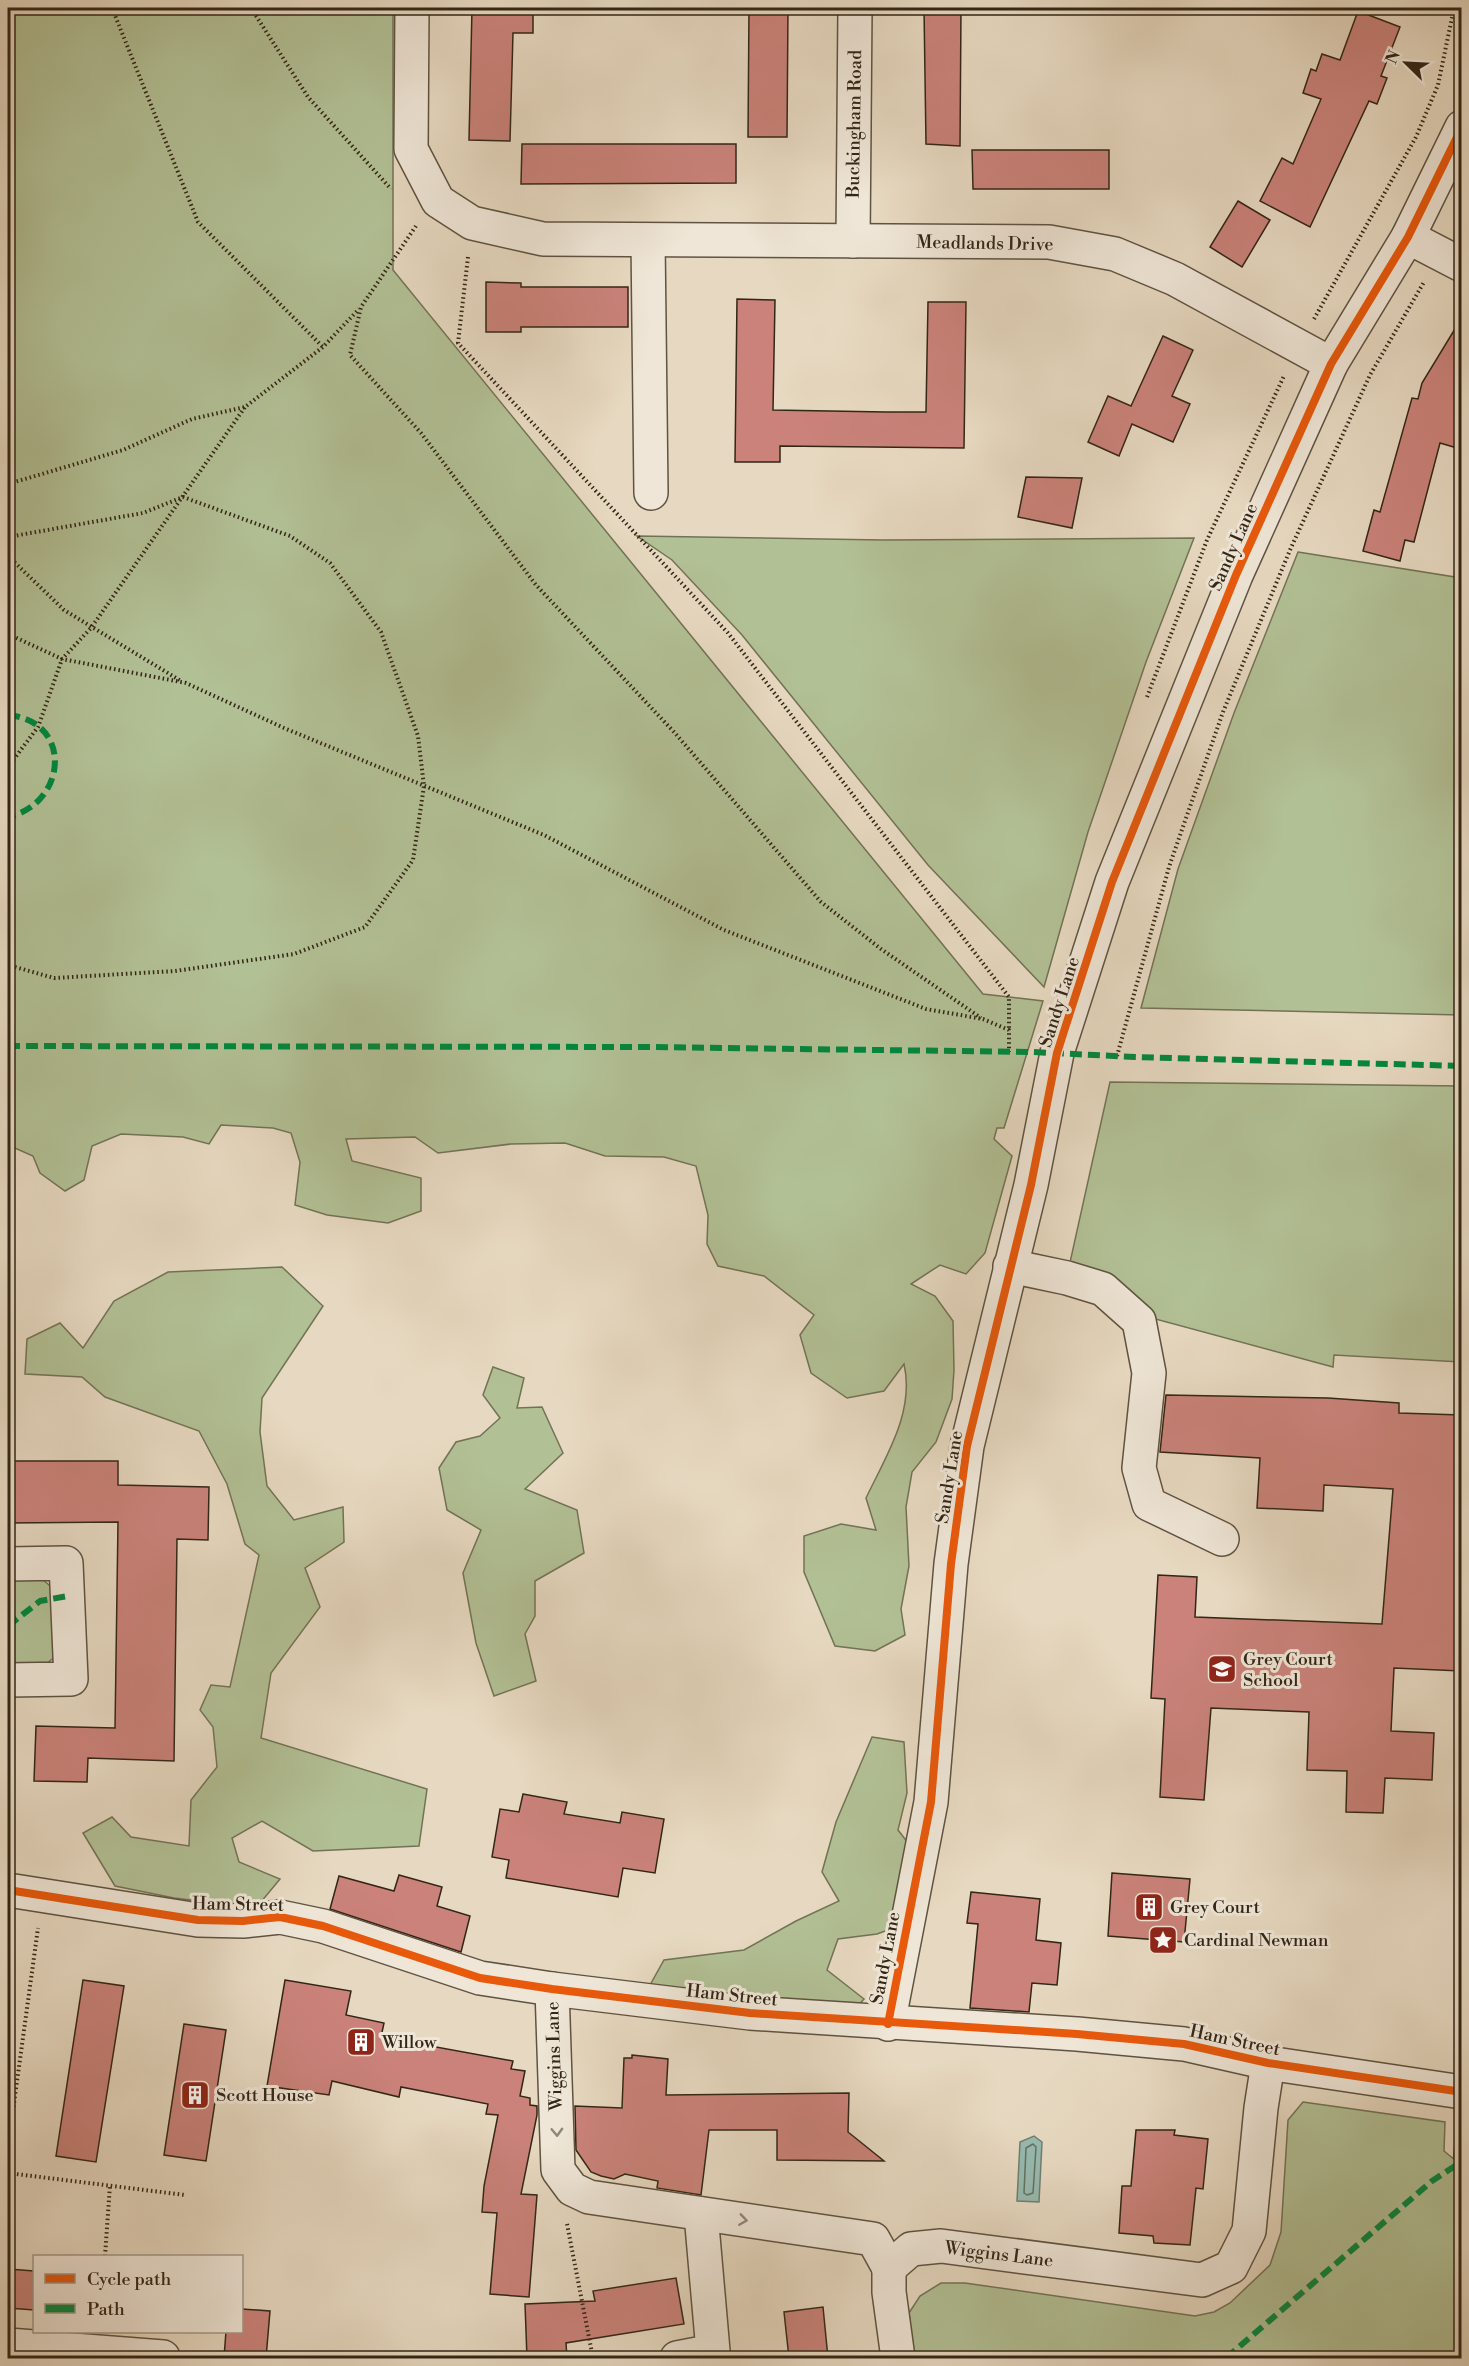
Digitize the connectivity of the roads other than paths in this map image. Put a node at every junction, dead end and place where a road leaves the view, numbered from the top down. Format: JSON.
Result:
{"nodes":[{"id":1,"x":412,"y":8,"type":"edge"},
{"id":2,"x":855,"y":8,"type":"edge"},
{"id":3,"x":1461,"y":127,"type":"edge"},
{"id":4,"x":1408,"y":237,"type":"junction"},
{"id":5,"x":648,"y":240,"type":"junction"},
{"id":6,"x":853,"y":242,"type":"junction"},
{"id":7,"x":1451,"y":260,"type":"edge"},
{"id":8,"x":1331,"y":364,"type":"junction"},
{"id":9,"x":651,"y":493,"type":"dead end"},
{"id":10,"x":1010,"y":1266,"type":"junction"},
{"id":11,"x":1222,"y":1539,"type":"dead end"},
{"id":12,"x":8,"y":1564,"type":"edge"},
{"id":13,"x":8,"y":1680,"type":"edge"},
{"id":14,"x":8,"y":1890,"type":"edge"},
{"id":15,"x":552,"y":1989,"type":"junction"},
{"id":16,"x":888,"y":2024,"type":"junction"},
{"id":17,"x":1268,"y":2063,"type":"junction"},
{"id":18,"x":1461,"y":2092,"type":"edge"},
{"id":19,"x":701,"y":2214,"type":"junction"},
{"id":20,"x":890,"y":2268,"type":"junction"},
{"id":21,"x":8,"y":2345,"type":"edge"},
{"id":22,"x":163,"y":2357,"type":"dead end"},
{"id":23,"x":677,"y":2358,"type":"edge"},
{"id":24,"x":898,"y":2358,"type":"edge"}],
"edges":[{"from":1,"to":5,"type":"street","name":"Meadlands Drive"},
{"from":2,"to":6,"type":"street","name":"Buckingham Road"},
{"from":3,"to":4,"type":"street","name":"Sandy Lane"},
{"from":4,"to":7,"type":"street"},
{"from":4,"to":8,"type":"street","name":"Sandy Lane"},
{"from":5,"to":6,"type":"street","name":"Meadlands Drive"},
{"from":5,"to":9,"type":"street"},
{"from":6,"to":8,"type":"street","name":"Meadlands Drive"},
{"from":8,"to":10,"type":"street","name":"Sandy Lane"},
{"from":10,"to":11,"type":"street"},
{"from":10,"to":16,"type":"street","name":"Sandy Lane"},
{"from":12,"to":13,"type":"street"},
{"from":14,"to":15,"type":"street","name":"Ham Street"},
{"from":15,"to":16,"type":"street","name":"Ham Street"},
{"from":15,"to":19,"type":"street","name":"Wiggins Lane","one_way":true},
{"from":16,"to":17,"type":"street","name":"Ham Street"},
{"from":17,"to":18,"type":"street","name":"Ham Street"},
{"from":17,"to":20,"type":"street","name":"Wiggins Lane"},
{"from":19,"to":20,"type":"street","one_way":true},
{"from":19,"to":23,"type":"street"},
{"from":20,"to":24,"type":"street"},
{"from":21,"to":22,"type":"street"}]}
